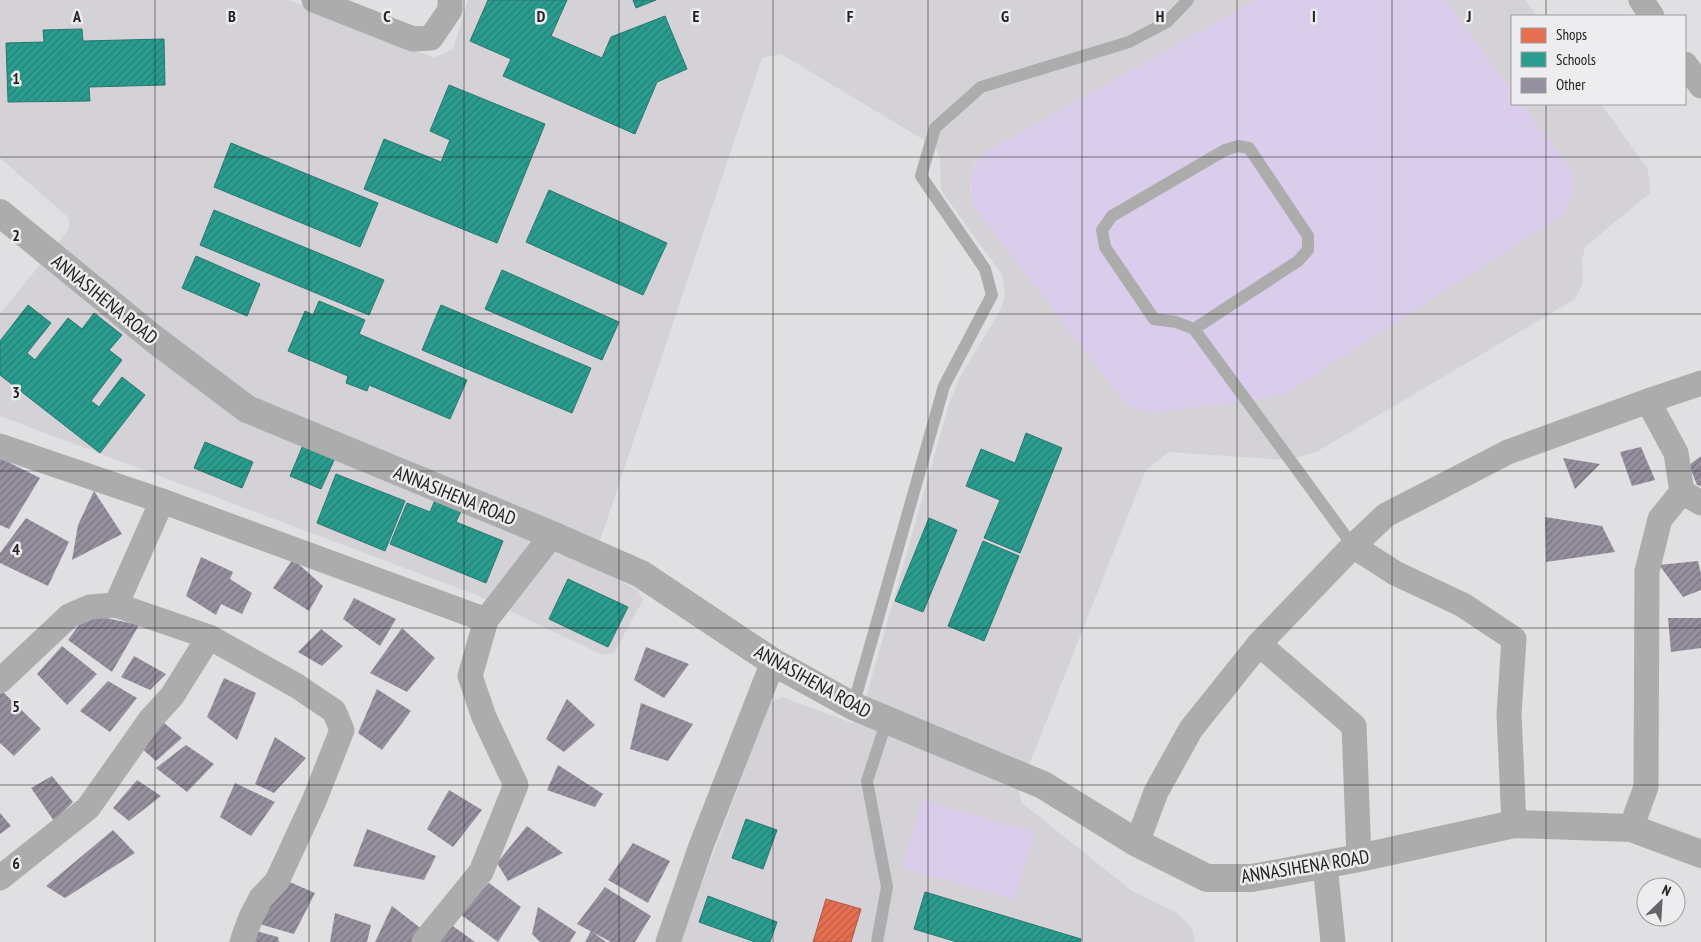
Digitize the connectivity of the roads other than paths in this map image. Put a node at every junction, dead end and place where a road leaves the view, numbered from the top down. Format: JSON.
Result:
{"nodes":[{"id":1,"x":314,"y":0,"type":"edge"},
{"id":2,"x":450,"y":0,"type":"edge"},
{"id":3,"x":1188,"y":0,"type":"edge"},
{"id":4,"x":1641,"y":0,"type":"edge"},
{"id":5,"x":1651,"y":15,"type":"edge"},
{"id":6,"x":1686,"y":65,"type":"edge"},
{"id":7,"x":1701,"y":86,"type":"edge"},
{"id":8,"x":0,"y":213,"type":"edge"},
{"id":9,"x":1194,"y":330,"type":"junction"},
{"id":10,"x":1701,"y":383,"type":"edge"},
{"id":11,"x":1648,"y":401,"type":"junction"},
{"id":12,"x":0,"y":446,"type":"edge"},
{"id":13,"x":1691,"y":497,"type":"edge"},
{"id":14,"x":162,"y":501,"type":"junction"},
{"id":15,"x":552,"y":535,"type":"junction"},
{"id":16,"x":1352,"y":546,"type":"junction"},
{"id":17,"x":116,"y":605,"type":"junction"},
{"id":18,"x":486,"y":620,"type":"junction"},
{"id":19,"x":209,"y":637,"type":"junction"},
{"id":20,"x":1259,"y":644,"type":"junction"},
{"id":21,"x":773,"y":662,"type":"junction"},
{"id":22,"x":0,"y":681,"type":"edge"},
{"id":23,"x":853,"y":706,"type":"junction"},
{"id":24,"x":887,"y":720,"type":"junction"},
{"id":25,"x":1514,"y":824,"type":"junction"},
{"id":26,"x":1632,"y":828,"type":"junction"},
{"id":27,"x":1137,"y":843,"type":"junction"},
{"id":28,"x":1701,"y":854,"type":"edge"},
{"id":29,"x":1359,"y":858,"type":"junction"},
{"id":30,"x":1325,"y":864,"type":"junction"},
{"id":31,"x":0,"y":878,"type":"edge"},
{"id":32,"x":242,"y":942,"type":"edge"},
{"id":33,"x":424,"y":942,"type":"edge"},
{"id":34,"x":668,"y":942,"type":"edge"},
{"id":35,"x":877,"y":942,"type":"edge"},
{"id":36,"x":1333,"y":942,"type":"edge"}],
"edges":[{"from":1,"to":2,"type":"street"},
{"from":3,"to":23,"type":"lane"},
{"from":4,"to":5,"type":"street"},
{"from":6,"to":7,"type":"street"},
{"from":8,"to":15,"type":"street","name":"ANNASIHENA ROAD"},
{"from":9,"to":9,"type":"lane"},
{"from":9,"to":16,"type":"lane"},
{"from":10,"to":11,"type":"street"},
{"from":11,"to":13,"type":"street"},
{"from":11,"to":16,"type":"street"},
{"from":12,"to":14,"type":"street"},
{"from":13,"to":26,"type":"street"},
{"from":14,"to":17,"type":"street"},
{"from":14,"to":18,"type":"street"},
{"from":15,"to":18,"type":"street"},
{"from":15,"to":21,"type":"street","name":"ANNASIHENA ROAD"},
{"from":16,"to":20,"type":"street"},
{"from":16,"to":25,"type":"street"},
{"from":17,"to":19,"type":"street"},
{"from":17,"to":22,"type":"street"},
{"from":18,"to":33,"type":"street"},
{"from":19,"to":31,"type":"street"},
{"from":19,"to":32,"type":"street"},
{"from":20,"to":27,"type":"street"},
{"from":20,"to":29,"type":"street"},
{"from":21,"to":23,"type":"street","name":"ANNASIHENA ROAD"},
{"from":21,"to":34,"type":"street"},
{"from":23,"to":24,"type":"street","name":"ANNASIHENA ROAD"},
{"from":24,"to":27,"type":"street","name":"ANNASIHENA ROAD"},
{"from":24,"to":35,"type":"lane"},
{"from":25,"to":26,"type":"street","name":"ANNASIHENA ROAD"},
{"from":25,"to":29,"type":"street","name":"ANNASIHENA ROAD"},
{"from":26,"to":28,"type":"street","name":"ANNASIHENA ROAD"},
{"from":27,"to":30,"type":"street","name":"ANNASIHENA ROAD"},
{"from":29,"to":30,"type":"street","name":"ANNASIHENA ROAD"},
{"from":30,"to":36,"type":"street"}]}
